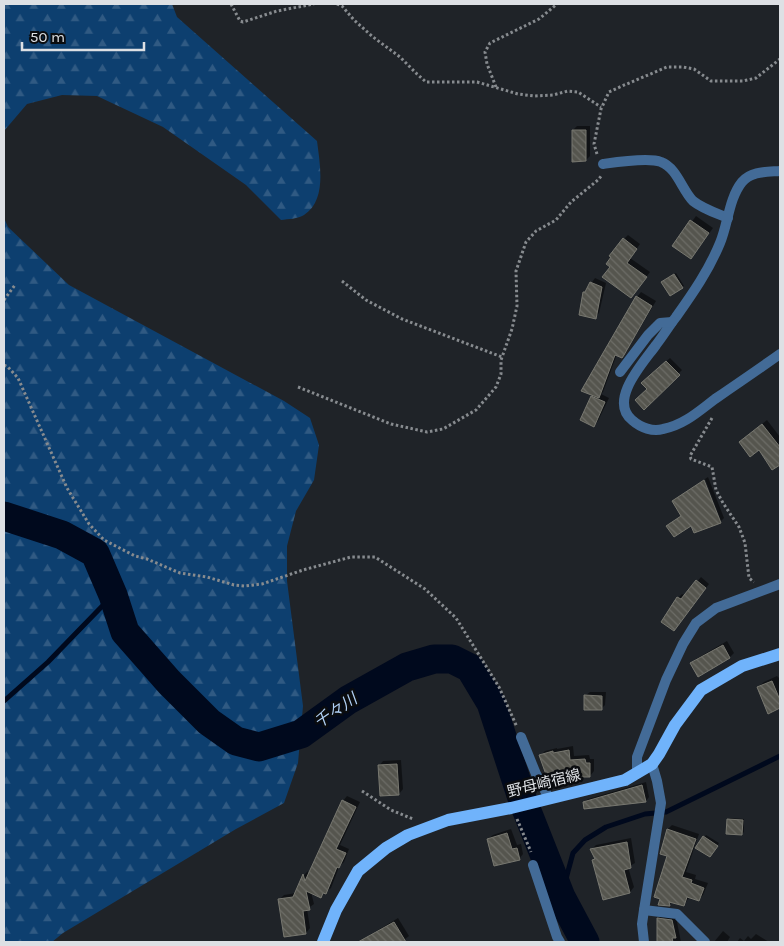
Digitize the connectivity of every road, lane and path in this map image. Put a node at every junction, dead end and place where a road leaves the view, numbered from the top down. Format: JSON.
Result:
{"nodes":[{"id":1,"x":231,"y":4,"type":"edge"},
{"id":2,"x":314,"y":4,"type":"edge"},
{"id":3,"x":336,"y":4,"type":"edge"},
{"id":4,"x":557,"y":4,"type":"edge"},
{"id":5,"x":780,"y":60,"type":"edge"},
{"id":6,"x":496,"y":87,"type":"junction"},
{"id":7,"x":602,"y":107,"type":"junction"},
{"id":8,"x":603,"y":164,"type":"junction"},
{"id":9,"x":780,"y":171,"type":"edge"},
{"id":10,"x":728,"y":218,"type":"junction"},
{"id":11,"x":342,"y":281,"type":"dead end"},
{"id":12,"x":14,"y":285,"type":"dead end"},
{"id":13,"x":4,"y":300,"type":"edge"},
{"id":14,"x":672,"y":322,"type":"junction"},
{"id":15,"x":780,"y":354,"type":"edge"},
{"id":16,"x":502,"y":357,"type":"junction"},
{"id":17,"x":4,"y":365,"type":"edge"},
{"id":18,"x":620,"y":372,"type":"dead end"},
{"id":19,"x":298,"y":386,"type":"dead end"},
{"id":20,"x":715,"y":400,"type":"junction"},
{"id":21,"x":780,"y":584,"type":"edge"},
{"id":22,"x":763,"y":591,"type":"junction"},
{"id":23,"x":780,"y":654,"type":"edge"},
{"id":24,"x":521,"y":736,"type":"joint"},
{"id":25,"x":652,"y":764,"type":"junction"},
{"id":26,"x":637,"y":773,"type":"junction"},
{"id":27,"x":362,"y":791,"type":"dead end"},
{"id":28,"x":548,"y":799,"type":"junction"},
{"id":29,"x":512,"y":807,"type":"junction"},
{"id":30,"x":426,"y":828,"type":"junction"},
{"id":31,"x":533,"y":865,"type":"joint"},
{"id":32,"x":644,"y":910,"type":"junction"},
{"id":33,"x":323,"y":942,"type":"edge"},
{"id":34,"x":560,"y":942,"type":"edge"},
{"id":35,"x":644,"y":942,"type":"edge"},
{"id":36,"x":705,"y":942,"type":"edge"}],
"edges":[{"from":1,"to":2,"type":"path"},
{"from":3,"to":6,"type":"path"},
{"from":4,"to":6,"type":"path"},
{"from":5,"to":7,"type":"path"},
{"from":6,"to":7,"type":"path"},
{"from":7,"to":8,"type":"path"},
{"from":8,"to":10,"type":"street"},
{"from":8,"to":16,"type":"path"},
{"from":9,"to":10,"type":"street"},
{"from":10,"to":14,"type":"street"},
{"from":11,"to":16,"type":"path"},
{"from":12,"to":13,"type":"path"},
{"from":14,"to":18,"type":"street"},
{"from":14,"to":20,"type":"street"},
{"from":15,"to":20,"type":"street"},
{"from":16,"to":19,"type":"path"},
{"from":17,"to":24,"type":"path"},
{"from":20,"to":22,"type":"path"},
{"from":21,"to":22,"type":"street"},
{"from":22,"to":26,"type":"street"},
{"from":23,"to":25,"type":"main road","name":"野母崎宿線"},
{"from":24,"to":28,"type":"street"},
{"from":25,"to":26,"type":"main road","name":"野母崎宿線"},
{"from":25,"to":32,"type":"street"},
{"from":26,"to":28,"type":"main road","name":"野母崎宿線"},
{"from":27,"to":30,"type":"path"},
{"from":28,"to":29,"type":"main road","name":"野母崎宿線"},
{"from":29,"to":30,"type":"main road","name":"野母崎宿線"},
{"from":29,"to":31,"type":"path"},
{"from":30,"to":33,"type":"main road","name":"野母崎宿線"},
{"from":31,"to":34,"type":"street"},
{"from":32,"to":35,"type":"street"},
{"from":32,"to":36,"type":"street"}]}
